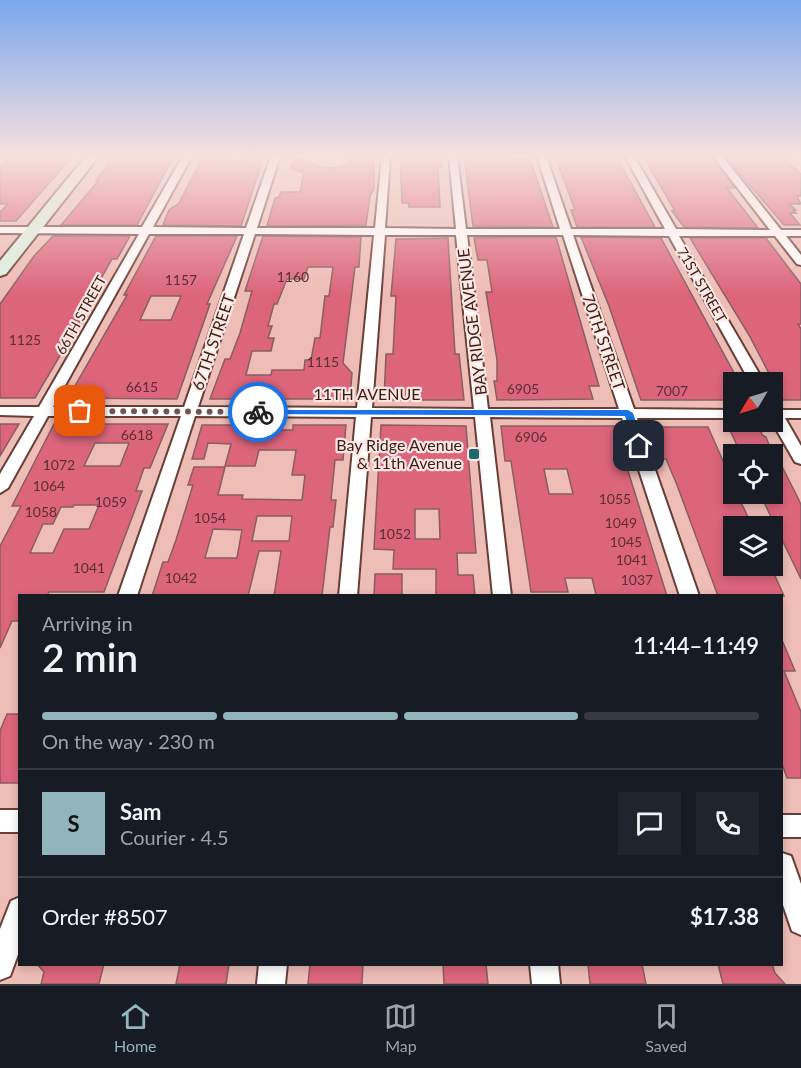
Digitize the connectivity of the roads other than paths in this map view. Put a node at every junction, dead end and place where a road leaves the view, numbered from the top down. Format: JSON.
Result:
{"nodes":[{"id":1,"x":56,"y":202,"type":"edge"},
{"id":2,"x":162,"y":202,"type":"edge"},
{"id":3,"x":261,"y":202,"type":"edge"},
{"id":4,"x":384,"y":202,"type":"edge"},
{"id":5,"x":458,"y":202,"type":"edge"},
{"id":6,"x":557,"y":202,"type":"edge"},
{"id":7,"x":655,"y":202,"type":"edge"},
{"id":8,"x":754,"y":202,"type":"edge"},
{"id":9,"x":0,"y":230,"type":"edge"},
{"id":10,"x":33,"y":230,"type":"junction"},
{"id":11,"x":146,"y":231,"type":"junction"},
{"id":12,"x":251,"y":231,"type":"junction"},
{"id":13,"x":382,"y":231,"type":"junction"},
{"id":14,"x":461,"y":232,"type":"junction"},
{"id":15,"x":567,"y":232,"type":"junction"},
{"id":16,"x":672,"y":232,"type":"junction"},
{"id":17,"x":778,"y":232,"type":"junction"},
{"id":18,"x":801,"y":233,"type":"edge"},
{"id":19,"x":801,"y":262,"type":"edge"},
{"id":20,"x":0,"y":271,"type":"edge"},
{"id":21,"x":751,"y":372,"type":"edge"},
{"id":22,"x":0,"y":411,"type":"edge"},
{"id":23,"x":44,"y":411,"type":"junction"},
{"id":24,"x":190,"y":411,"type":"junction"},
{"id":25,"x":365,"y":412,"type":"junction"},
{"id":26,"x":482,"y":412,"type":"junction"},
{"id":27,"x":628,"y":413,"type":"junction"},
{"id":28,"x":783,"y":413,"type":"edge"},
{"id":29,"x":723,"y":414,"type":"edge"},
{"id":30,"x":801,"y":414,"type":"edge"},
{"id":31,"x":783,"y":429,"type":"edge"},
{"id":32,"x":801,"y":459,"type":"edge"},
{"id":33,"x":0,"y":488,"type":"edge"},
{"id":34,"x":128,"y":594,"type":"edge"},
{"id":35,"x":348,"y":594,"type":"edge"},
{"id":36,"x":502,"y":594,"type":"edge"},
{"id":37,"x":689,"y":594,"type":"edge"},
{"id":38,"x":0,"y":821,"type":"edge"},
{"id":39,"x":18,"y":821,"type":"edge"},
{"id":40,"x":783,"y":826,"type":"edge"},
{"id":41,"x":801,"y":826,"type":"edge"},
{"id":42,"x":783,"y":868,"type":"edge"},
{"id":43,"x":18,"y":916,"type":"edge"},
{"id":44,"x":801,"y":922,"type":"edge"},
{"id":45,"x":0,"y":966,"type":"edge"},
{"id":46,"x":273,"y":966,"type":"edge"},
{"id":47,"x":544,"y":966,"type":"edge"},
{"id":48,"x":271,"y":984,"type":"edge"},
{"id":49,"x":546,"y":984,"type":"edge"}],
"edges":[{"from":1,"to":10,"type":"main road"},
{"from":2,"to":11,"type":"street","name":"66TH STREET"},
{"from":3,"to":12,"type":"street","name":"67TH STREET"},
{"from":4,"to":13,"type":"street"},
{"from":5,"to":14,"type":"street","name":"BAY RIDGE AVENUE"},
{"from":6,"to":15,"type":"street","name":"70TH STREET"},
{"from":7,"to":16,"type":"street","name":"71ST STREET"},
{"from":8,"to":17,"type":"street"},
{"from":9,"to":10,"type":"street"},
{"from":10,"to":11,"type":"street"},
{"from":10,"to":20,"type":"main road"},
{"from":11,"to":12,"type":"street"},
{"from":11,"to":23,"type":"street","name":"66TH STREET"},
{"from":12,"to":13,"type":"street"},
{"from":12,"to":24,"type":"street","name":"67TH STREET"},
{"from":13,"to":14,"type":"street"},
{"from":13,"to":25,"type":"street"},
{"from":14,"to":15,"type":"street"},
{"from":14,"to":26,"type":"street","name":"BAY RIDGE AVENUE"},
{"from":15,"to":16,"type":"street"},
{"from":15,"to":27,"type":"street","name":"70TH STREET"},
{"from":16,"to":17,"type":"street"},
{"from":16,"to":21,"type":"street","name":"71ST STREET"},
{"from":17,"to":18,"type":"street"},
{"from":17,"to":19,"type":"street"},
{"from":22,"to":23,"type":"street","name":"11TH AVENUE"},
{"from":23,"to":24,"type":"street","name":"11TH AVENUE"},
{"from":23,"to":33,"type":"street","name":"66TH STREET"},
{"from":24,"to":25,"type":"street","name":"11TH AVENUE"},
{"from":24,"to":34,"type":"street","name":"67TH STREET"},
{"from":25,"to":26,"type":"street","name":"11TH AVENUE"},
{"from":25,"to":35,"type":"street"},
{"from":26,"to":27,"type":"street","name":"11TH AVENUE"},
{"from":26,"to":36,"type":"street","name":"BAY RIDGE AVENUE"},
{"from":27,"to":29,"type":"street","name":"11TH AVENUE"},
{"from":27,"to":37,"type":"street","name":"70TH STREET"},
{"from":28,"to":30,"type":"street"},
{"from":31,"to":32,"type":"street"},
{"from":38,"to":39,"type":"street"},
{"from":40,"to":41,"type":"street"},
{"from":42,"to":44,"type":"street"},
{"from":43,"to":45,"type":"street"},
{"from":46,"to":48,"type":"street"},
{"from":47,"to":49,"type":"street"}]}
